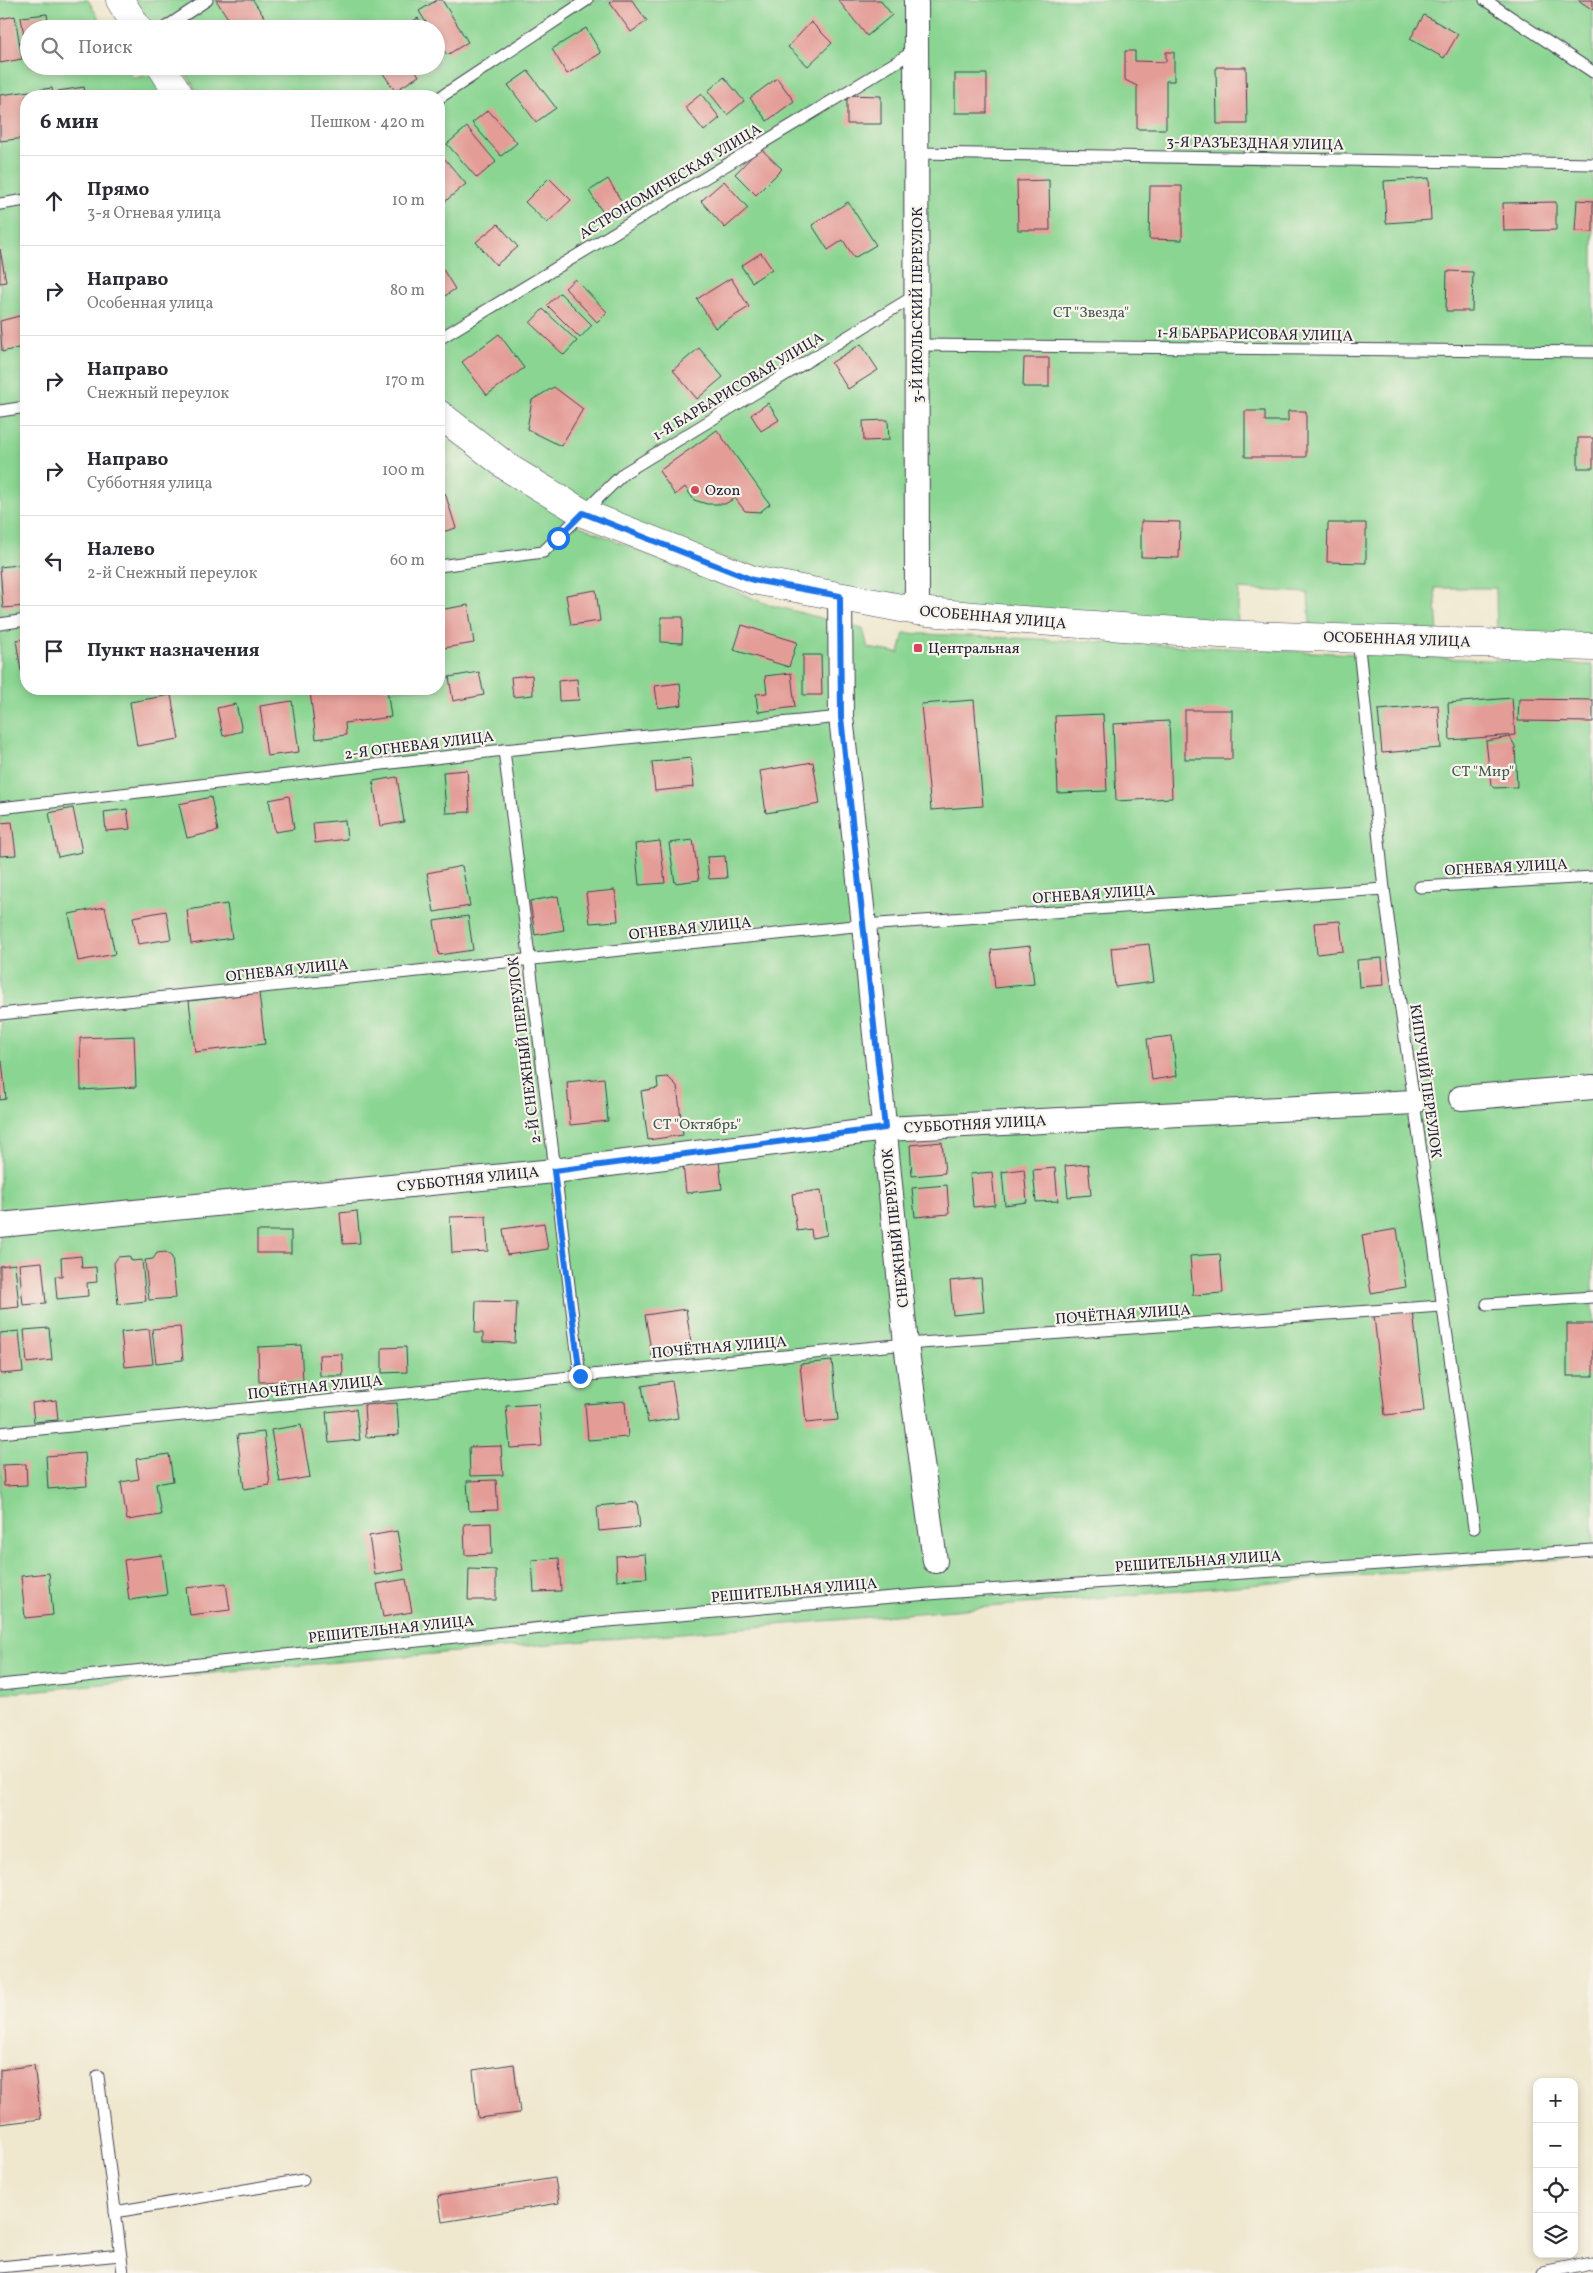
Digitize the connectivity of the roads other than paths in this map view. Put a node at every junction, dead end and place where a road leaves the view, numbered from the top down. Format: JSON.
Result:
{"nodes":[{"id":1,"x":120,"y":0,"type":"edge"},
{"id":2,"x":207,"y":0,"type":"edge"},
{"id":3,"x":586,"y":0,"type":"edge"},
{"id":4,"x":916,"y":0,"type":"edge"},
{"id":5,"x":1485,"y":0,"type":"edge"},
{"id":6,"x":132,"y":20,"type":"edge"},
{"id":7,"x":177,"y":20,"type":"edge"},
{"id":8,"x":917,"y":49,"type":"junction"},
{"id":9,"x":1593,"y":71,"type":"edge"},
{"id":10,"x":167,"y":75,"type":"edge"},
{"id":11,"x":176,"y":90,"type":"edge"},
{"id":12,"x":445,"y":94,"type":"edge"},
{"id":13,"x":917,"y":153,"type":"junction"},
{"id":14,"x":1593,"y":164,"type":"edge"},
{"id":15,"x":20,"y":201,"type":"edge"},
{"id":16,"x":0,"y":204,"type":"edge"},
{"id":17,"x":917,"y":294,"type":"junction"},
{"id":18,"x":445,"y":335,"type":"edge"},
{"id":19,"x":917,"y":346,"type":"junction"},
{"id":20,"x":1593,"y":352,"type":"edge"},
{"id":21,"x":20,"y":408,"type":"edge"},
{"id":22,"x":0,"y":411,"type":"edge"},
{"id":23,"x":445,"y":419,"type":"edge"},
{"id":24,"x":583,"y":513,"type":"junction"},
{"id":25,"x":445,"y":565,"type":"edge"},
{"id":26,"x":840,"y":596,"type":"junction"},
{"id":27,"x":917,"y":611,"type":"junction"},
{"id":28,"x":20,"y":621,"type":"edge"},
{"id":29,"x":0,"y":624,"type":"edge"},
{"id":30,"x":1358,"y":638,"type":"junction"},
{"id":31,"x":1593,"y":647,"type":"edge"},
{"id":32,"x":841,"y":717,"type":"junction"},
{"id":33,"x":504,"y":750,"type":"junction"},
{"id":34,"x":0,"y":808,"type":"edge"},
{"id":35,"x":1593,"y":878,"type":"edge"},
{"id":36,"x":1420,"y":887,"type":"dead end"},
{"id":37,"x":1384,"y":889,"type":"junction"},
{"id":38,"x":864,"y":925,"type":"junction"},
{"id":39,"x":528,"y":960,"type":"junction"},
{"id":40,"x":0,"y":1014,"type":"edge"},
{"id":41,"x":1593,"y":1087,"type":"edge"},
{"id":42,"x":1461,"y":1098,"type":"dead end"},
{"id":43,"x":1414,"y":1102,"type":"junction"},
{"id":44,"x":885,"y":1128,"type":"junction"},
{"id":45,"x":554,"y":1171,"type":"junction"},
{"id":46,"x":0,"y":1224,"type":"edge"},
{"id":47,"x":1593,"y":1297,"type":"edge"},
{"id":48,"x":1487,"y":1304,"type":"dead end"},
{"id":49,"x":1441,"y":1306,"type":"junction"},
{"id":50,"x":906,"y":1344,"type":"junction"},
{"id":51,"x":580,"y":1376,"type":"junction"},
{"id":52,"x":0,"y":1433,"type":"edge"},
{"id":53,"x":1474,"y":1528,"type":"dead end"},
{"id":54,"x":1593,"y":1550,"type":"edge"},
{"id":55,"x":935,"y":1561,"type":"dead end"},
{"id":56,"x":0,"y":1684,"type":"edge"},
{"id":57,"x":98,"y":2076,"type":"dead end"},
{"id":58,"x":303,"y":2180,"type":"dead end"},
{"id":59,"x":115,"y":2212,"type":"junction"},
{"id":60,"x":120,"y":2255,"type":"junction"},
{"id":61,"x":1593,"y":2263,"type":"edge"},
{"id":62,"x":0,"y":2268,"type":"edge"},
{"id":63,"x":123,"y":2273,"type":"edge"},
{"id":64,"x":1543,"y":2273,"type":"edge"}],
"edges":[{"from":1,"to":6,"type":"main road"},
{"from":2,"to":7,"type":"lane"},
{"from":3,"to":12,"type":"lane"},
{"from":4,"to":8,"type":"street","name":"3-Й ИЮЛЬСКИЙ ПЕРЕУЛОК"},
{"from":5,"to":9,"type":"lane"},
{"from":8,"to":13,"type":"street","name":"3-Й ИЮЛЬСКИЙ ПЕРЕУЛОК"},
{"from":8,"to":18,"type":"lane","name":"АСТРОНОМИЧЕСКАЯ УЛИЦА"},
{"from":10,"to":11,"type":"main road"},
{"from":13,"to":14,"type":"lane","name":"3-Я РАЗЪЕЗДНАЯ УЛИЦА"},
{"from":13,"to":17,"type":"street","name":"3-Й ИЮЛЬСКИЙ ПЕРЕУЛОК"},
{"from":15,"to":16,"type":"lane"},
{"from":17,"to":19,"type":"street","name":"3-Й ИЮЛЬСКИЙ ПЕРЕУЛОК"},
{"from":17,"to":24,"type":"lane","name":"1-Я БАРБАРИСОВАЯ УЛИЦА"},
{"from":19,"to":20,"type":"lane","name":"1-Я БАРБАРИСОВАЯ УЛИЦА"},
{"from":19,"to":27,"type":"street","name":"3-Й ИЮЛЬСКИЙ ПЕРЕУЛОК"},
{"from":21,"to":22,"type":"lane"},
{"from":23,"to":24,"type":"main road","name":"ОСОБЕННАЯ УЛИЦА"},
{"from":24,"to":25,"type":"lane","name":"1-Я БАРБАРИСОВАЯ УЛИЦА"},
{"from":24,"to":26,"type":"main road","name":"ОСОБЕННАЯ УЛИЦА"},
{"from":26,"to":27,"type":"main road","name":"ОСОБЕННАЯ УЛИЦА"},
{"from":26,"to":32,"type":"street","name":"СНЕЖНЫЙ ПЕРЕУЛОК"},
{"from":27,"to":30,"type":"main road","name":"ОСОБЕННАЯ УЛИЦА"},
{"from":28,"to":29,"type":"lane"},
{"from":30,"to":31,"type":"main road","name":"ОСОБЕННАЯ УЛИЦА"},
{"from":30,"to":37,"type":"lane","name":"КИПУЧИЙ ПЕРЕУЛОК"},
{"from":32,"to":33,"type":"lane","name":"2-Я ОГНЕВАЯ УЛИЦА"},
{"from":32,"to":38,"type":"street","name":"СНЕЖНЫЙ ПЕРЕУЛОК"},
{"from":33,"to":34,"type":"lane","name":"2-Я ОГНЕВАЯ УЛИЦА"},
{"from":33,"to":39,"type":"lane","name":"2-Й СНЕЖНЫЙ ПЕРЕУЛОК"},
{"from":35,"to":36,"type":"lane","name":"ОГНЕВАЯ УЛИЦА"},
{"from":37,"to":38,"type":"lane","name":"ОГНЕВАЯ УЛИЦА"},
{"from":37,"to":43,"type":"lane","name":"КИПУЧИЙ ПЕРЕУЛОК"},
{"from":38,"to":39,"type":"lane","name":"ОГНЕВАЯ УЛИЦА"},
{"from":38,"to":44,"type":"street","name":"СНЕЖНЫЙ ПЕРЕУЛОК"},
{"from":39,"to":40,"type":"lane","name":"ОГНЕВАЯ УЛИЦА"},
{"from":39,"to":45,"type":"lane","name":"2-Й СНЕЖНЫЙ ПЕРЕУЛОК"},
{"from":41,"to":42,"type":"street"},
{"from":43,"to":44,"type":"street","name":"СУББОТНЯЯ УЛИЦА"},
{"from":43,"to":49,"type":"lane","name":"КИПУЧИЙ ПЕРЕУЛОК"},
{"from":44,"to":45,"type":"street","name":"СУББОТНЯЯ УЛИЦА"},
{"from":44,"to":50,"type":"street","name":"СНЕЖНЫЙ ПЕРЕУЛОК"},
{"from":45,"to":46,"type":"street","name":"СУББОТНЯЯ УЛИЦА"},
{"from":45,"to":51,"type":"lane","name":"2-Й СНЕЖНЫЙ ПЕРЕУЛОК"},
{"from":47,"to":48,"type":"lane"},
{"from":49,"to":50,"type":"lane","name":"ПОЧЁТНАЯ УЛИЦА"},
{"from":49,"to":53,"type":"lane","name":"КИПУЧИЙ ПЕРЕУЛОК"},
{"from":50,"to":51,"type":"lane","name":"ПОЧЁТНАЯ УЛИЦА"},
{"from":50,"to":55,"type":"street","name":"СНЕЖНЫЙ ПЕРЕУЛОК"},
{"from":51,"to":52,"type":"lane","name":"ПОЧЁТНАЯ УЛИЦА"},
{"from":54,"to":56,"type":"lane","name":"РЕШИТЕЛЬНАЯ УЛИЦА"},
{"from":57,"to":59,"type":"lane"},
{"from":58,"to":59,"type":"lane"},
{"from":59,"to":60,"type":"lane"},
{"from":60,"to":62,"type":"lane"},
{"from":60,"to":63,"type":"lane"},
{"from":61,"to":64,"type":"lane"}]}
